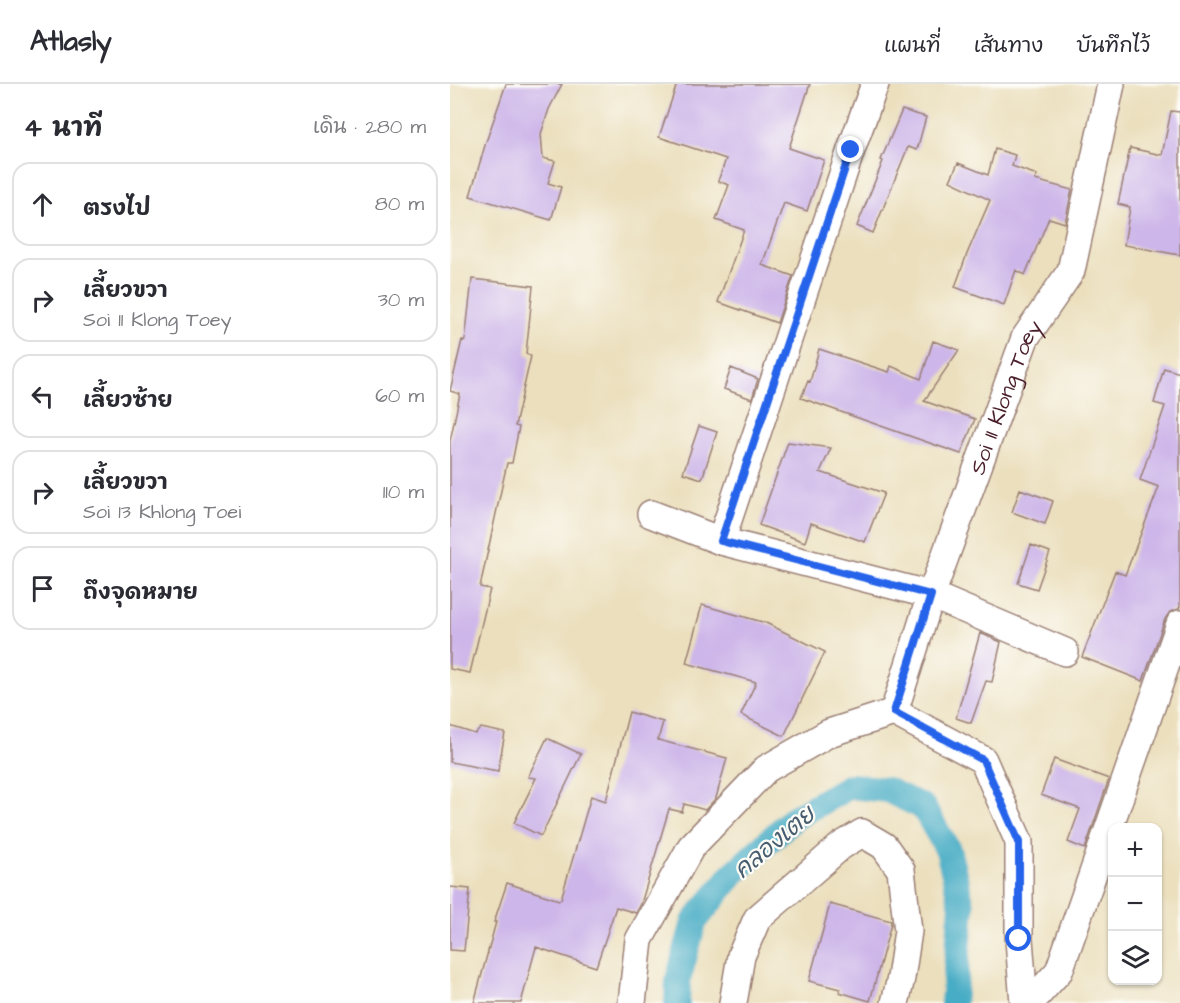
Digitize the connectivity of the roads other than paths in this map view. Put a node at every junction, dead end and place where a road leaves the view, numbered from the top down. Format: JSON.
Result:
{"nodes":[{"id":1,"x":875,"y":84,"type":"edge"},
{"id":2,"x":1111,"y":84,"type":"edge"},
{"id":3,"x":651,"y":514,"type":"dead end"},
{"id":4,"x":721,"y":541,"type":"junction"},
{"id":5,"x":931,"y":595,"type":"junction"},
{"id":6,"x":1180,"y":624,"type":"edge"},
{"id":7,"x":1065,"y":652,"type":"dead end"},
{"id":8,"x":894,"y":712,"type":"junction"},
{"id":9,"x":632,"y":1003,"type":"edge"},
{"id":10,"x":733,"y":1003,"type":"edge"},
{"id":11,"x":896,"y":1003,"type":"edge"},
{"id":12,"x":1024,"y":1003,"type":"edge"},
{"id":13,"x":1030,"y":1003,"type":"edge"}],
"edges":[{"from":1,"to":4,"type":"street"},
{"from":2,"to":5,"type":"street","name":"Soi 11 Klong Toey"},
{"from":3,"to":4,"type":"street"},
{"from":4,"to":5,"type":"street"},
{"from":5,"to":7,"type":"street"},
{"from":5,"to":8,"type":"street","name":"Soi 11 Klong Toey"},
{"from":6,"to":13,"type":"street"},
{"from":8,"to":9,"type":"street"},
{"from":8,"to":12,"type":"street"},
{"from":10,"to":11,"type":"street"}]}
